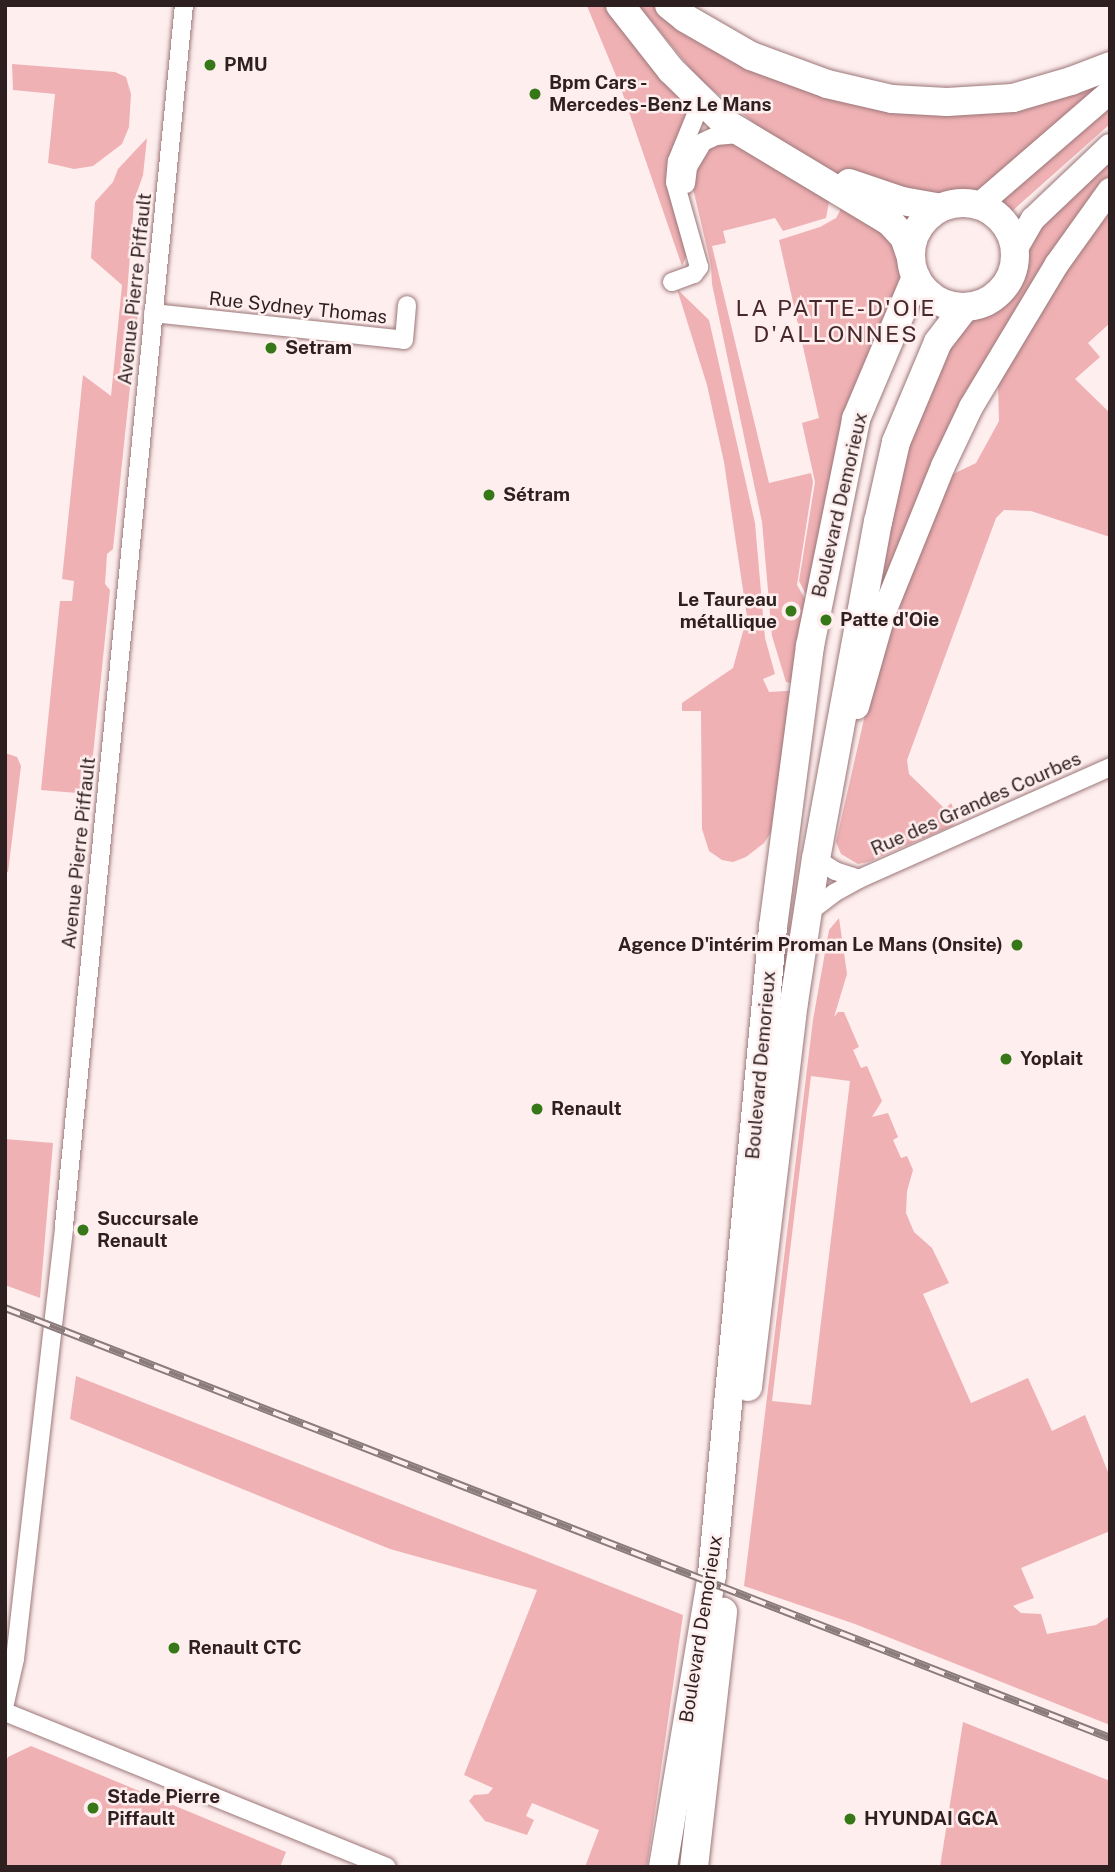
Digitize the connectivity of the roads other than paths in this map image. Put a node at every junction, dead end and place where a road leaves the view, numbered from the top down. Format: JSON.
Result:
{"nodes":[{"id":1,"x":184,"y":5,"type":"edge"},
{"id":2,"x":620,"y":5,"type":"edge"},
{"id":3,"x":638,"y":5,"type":"edge"},
{"id":4,"x":669,"y":5,"type":"edge"},
{"id":5,"x":1110,"y":66,"type":"edge"},
{"id":6,"x":1110,"y":92,"type":"edge"},
{"id":7,"x":698,"y":96,"type":"junction"},
{"id":8,"x":739,"y":134,"type":"junction"},
{"id":9,"x":1110,"y":146,"type":"edge"},
{"id":10,"x":1110,"y":190,"type":"edge"},
{"id":11,"x":979,"y":205,"type":"junction"},
{"id":12,"x":940,"y":208,"type":"junction"},
{"id":13,"x":688,"y":223,"type":"junction"},
{"id":14,"x":1015,"y":250,"type":"junction"},
{"id":15,"x":913,"y":267,"type":"junction"},
{"id":16,"x":672,"y":282,"type":"dead end"},
{"id":17,"x":407,"y":305,"type":"dead end"},
{"id":18,"x":965,"y":307,"type":"junction"},
{"id":19,"x":153,"y":313,"type":"junction"},
{"id":20,"x":1110,"y":767,"type":"edge"},
{"id":21,"x":819,"y":862,"type":"junction"},
{"id":22,"x":859,"y":880,"type":"junction"},
{"id":23,"x":817,"y":906,"type":"junction"},
{"id":24,"x":794,"y":1002,"type":"junction"},
{"id":25,"x":5,"y":1703,"type":"edge"},
{"id":26,"x":5,"y":1712,"type":"edge"},
{"id":27,"x":387,"y":1867,"type":"edge"},
{"id":28,"x":663,"y":1867,"type":"edge"},
{"id":29,"x":694,"y":1867,"type":"edge"}],
"edges":[{"from":1,"to":19,"type":"street","name":"Avenue Pierre Piffault"},
{"from":2,"to":7,"type":"main road"},
{"from":3,"to":12,"type":"main road"},
{"from":4,"to":5,"type":"main road"},
{"from":6,"to":11,"type":"main road"},
{"from":7,"to":8,"type":"main road"},
{"from":7,"to":13,"type":"street"},
{"from":8,"to":13,"type":"street"},
{"from":8,"to":15,"type":"main road"},
{"from":9,"to":14,"type":"main road"},
{"from":10,"to":21,"type":"main road"},
{"from":11,"to":12,"type":"main road"},
{"from":11,"to":14,"type":"main road"},
{"from":12,"to":15,"type":"main road"},
{"from":13,"to":16,"type":"street"},
{"from":14,"to":18,"type":"main road"},
{"from":15,"to":18,"type":"main road"},
{"from":15,"to":28,"type":"main road","name":"Boulevard Demorieux"},
{"from":17,"to":19,"type":"street","name":"Rue Sydney Thomas"},
{"from":18,"to":21,"type":"main road","name":"Boulevard Demorieux"},
{"from":19,"to":25,"type":"street","name":"Avenue Pierre Piffault"},
{"from":20,"to":22,"type":"street","name":"Rue des Grandes Courbes"},
{"from":21,"to":22,"type":"street","name":"Rue des Grandes Courbes"},
{"from":21,"to":23,"type":"main road"},
{"from":21,"to":24,"type":"main road","name":"Boulevard Demorieux"},
{"from":22,"to":23,"type":"street","name":"Rue des Grandes Courbes"},
{"from":23,"to":24,"type":"main road"},
{"from":24,"to":29,"type":"main road","name":"Boulevard Demorieux"},
{"from":26,"to":27,"type":"street"}]}
